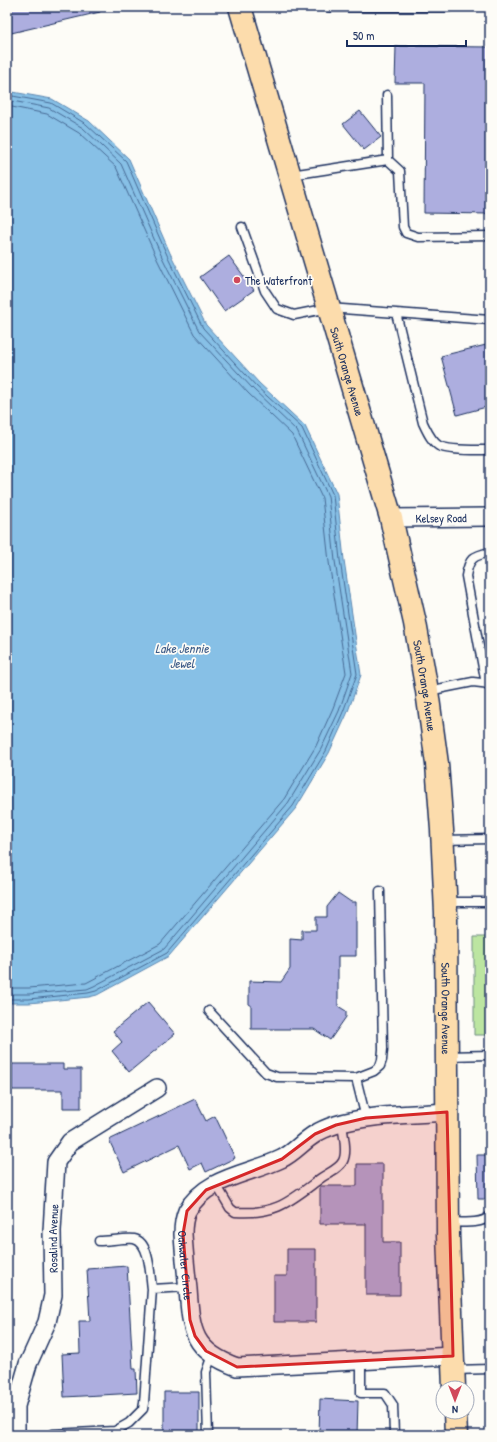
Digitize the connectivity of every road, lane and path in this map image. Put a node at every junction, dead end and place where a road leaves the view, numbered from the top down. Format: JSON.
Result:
{"nodes":[{"id":1,"x":240,"y":7,"type":"edge"},
{"id":2,"x":329,"y":7,"type":"edge"},
{"id":3,"x":449,"y":7,"type":"edge"},
{"id":4,"x":387,"y":95,"type":"dead end"},
{"id":5,"x":388,"y":160,"type":"junction"},
{"id":6,"x":290,"y":175,"type":"junction"},
{"id":7,"x":242,"y":227,"type":"dead end"},
{"id":8,"x":490,"y":236,"type":"edge"},
{"id":9,"x":329,"y":308,"type":"junction"},
{"id":10,"x":396,"y":313,"type":"junction"},
{"id":11,"x":490,"y":320,"type":"edge"},
{"id":12,"x":490,"y":450,"type":"edge"},
{"id":13,"x":490,"y":517,"type":"edge"},
{"id":14,"x":391,"y":518,"type":"junction"},
{"id":15,"x":490,"y":552,"type":"edge"},
{"id":16,"x":488,"y":684,"type":"edge"},
{"id":17,"x":427,"y":691,"type":"junction"},
{"id":18,"x":490,"y":839,"type":"edge"},
{"id":19,"x":442,"y":840,"type":"junction"},
{"id":20,"x":380,"y":891,"type":"dead end"},
{"id":21,"x":445,"y":902,"type":"junction"},
{"id":22,"x":490,"y":902,"type":"edge"},
{"id":23,"x":209,"y":1011,"type":"dead end"},
{"id":24,"x":490,"y":1055,"type":"edge"},
{"id":25,"x":446,"y":1056,"type":"junction"},
{"id":26,"x":356,"y":1078,"type":"junction"},
{"id":27,"x":157,"y":1088,"type":"dead end"},
{"id":28,"x":447,"y":1112,"type":"junction"},
{"id":29,"x":366,"y":1118,"type":"junction"},
{"id":30,"x":342,"y":1124,"type":"junction"},
{"id":31,"x":216,"y":1184,"type":"junction"},
{"id":32,"x":489,"y":1221,"type":"edge"},
{"id":33,"x":448,"y":1222,"type":"junction"},
{"id":34,"x":99,"y":1241,"type":"dead end"},
{"id":35,"x":188,"y":1287,"type":"junction"},
{"id":36,"x":152,"y":1289,"type":"junction"},
{"id":37,"x":212,"y":1355,"type":"junction"},
{"id":38,"x":362,"y":1360,"type":"junction"},
{"id":39,"x":490,"y":1369,"type":"edge"},
{"id":40,"x":453,"y":1371,"type":"edge"},
{"id":41,"x":455,"y":1420,"type":"edge"},
{"id":42,"x":53,"y":1434,"type":"edge"},
{"id":43,"x":16,"y":1435,"type":"edge"},
{"id":44,"x":208,"y":1435,"type":"edge"},
{"id":45,"x":394,"y":1435,"type":"edge"},
{"id":46,"x":456,"y":1435,"type":"edge"}],
"edges":[{"from":1,"to":6,"type":"main road","name":"South Orange Avenue"},
{"from":2,"to":3,"type":"lane"},
{"from":4,"to":5,"type":"lane"},
{"from":5,"to":6,"type":"lane"},
{"from":5,"to":8,"type":"lane"},
{"from":6,"to":9,"type":"main road","name":"South Orange Avenue"},
{"from":7,"to":9,"type":"lane"},
{"from":9,"to":10,"type":"lane"},
{"from":9,"to":14,"type":"main road","name":"South Orange Avenue"},
{"from":10,"to":11,"type":"lane"},
{"from":10,"to":12,"type":"lane"},
{"from":13,"to":14,"type":"street","name":"Kelsey Road"},
{"from":14,"to":17,"type":"main road","name":"South Orange Avenue"},
{"from":15,"to":16,"type":"lane"},
{"from":16,"to":17,"type":"lane"},
{"from":17,"to":19,"type":"main road","name":"South Orange Avenue"},
{"from":18,"to":19,"type":"lane"},
{"from":19,"to":21,"type":"main road","name":"South Orange Avenue"},
{"from":20,"to":26,"type":"lane"},
{"from":21,"to":22,"type":"lane"},
{"from":21,"to":25,"type":"main road","name":"South Orange Avenue"},
{"from":23,"to":26,"type":"lane"},
{"from":24,"to":25,"type":"lane"},
{"from":25,"to":28,"type":"main road","name":"South Orange Avenue"},
{"from":26,"to":29,"type":"lane"},
{"from":27,"to":43,"type":"street","name":"Rosalind Avenue"},
{"from":28,"to":29,"type":"street","name":"Oakwater Circle"},
{"from":28,"to":33,"type":"main road","name":"South Orange Avenue"},
{"from":29,"to":30,"type":"street","name":"Oakwater Circle"},
{"from":30,"to":31,"type":"street","name":"Oakwater Circle"},
{"from":30,"to":31,"type":"lane"},
{"from":31,"to":35,"type":"street","name":"Oakwater Circle"},
{"from":32,"to":33,"type":"lane"},
{"from":33,"to":40,"type":"main road","name":"South Orange Avenue"},
{"from":34,"to":36,"type":"lane"},
{"from":35,"to":36,"type":"lane"},
{"from":35,"to":37,"type":"street","name":"Oakwater Circle"},
{"from":36,"to":42,"type":"lane"},
{"from":37,"to":38,"type":"street","name":"Oakwater Circle"},
{"from":37,"to":44,"type":"lane"},
{"from":38,"to":40,"type":"street","name":"Oakwater Circle"},
{"from":38,"to":45,"type":"lane"},
{"from":39,"to":40,"type":"lane"},
{"from":41,"to":46,"type":"main road"}]}
